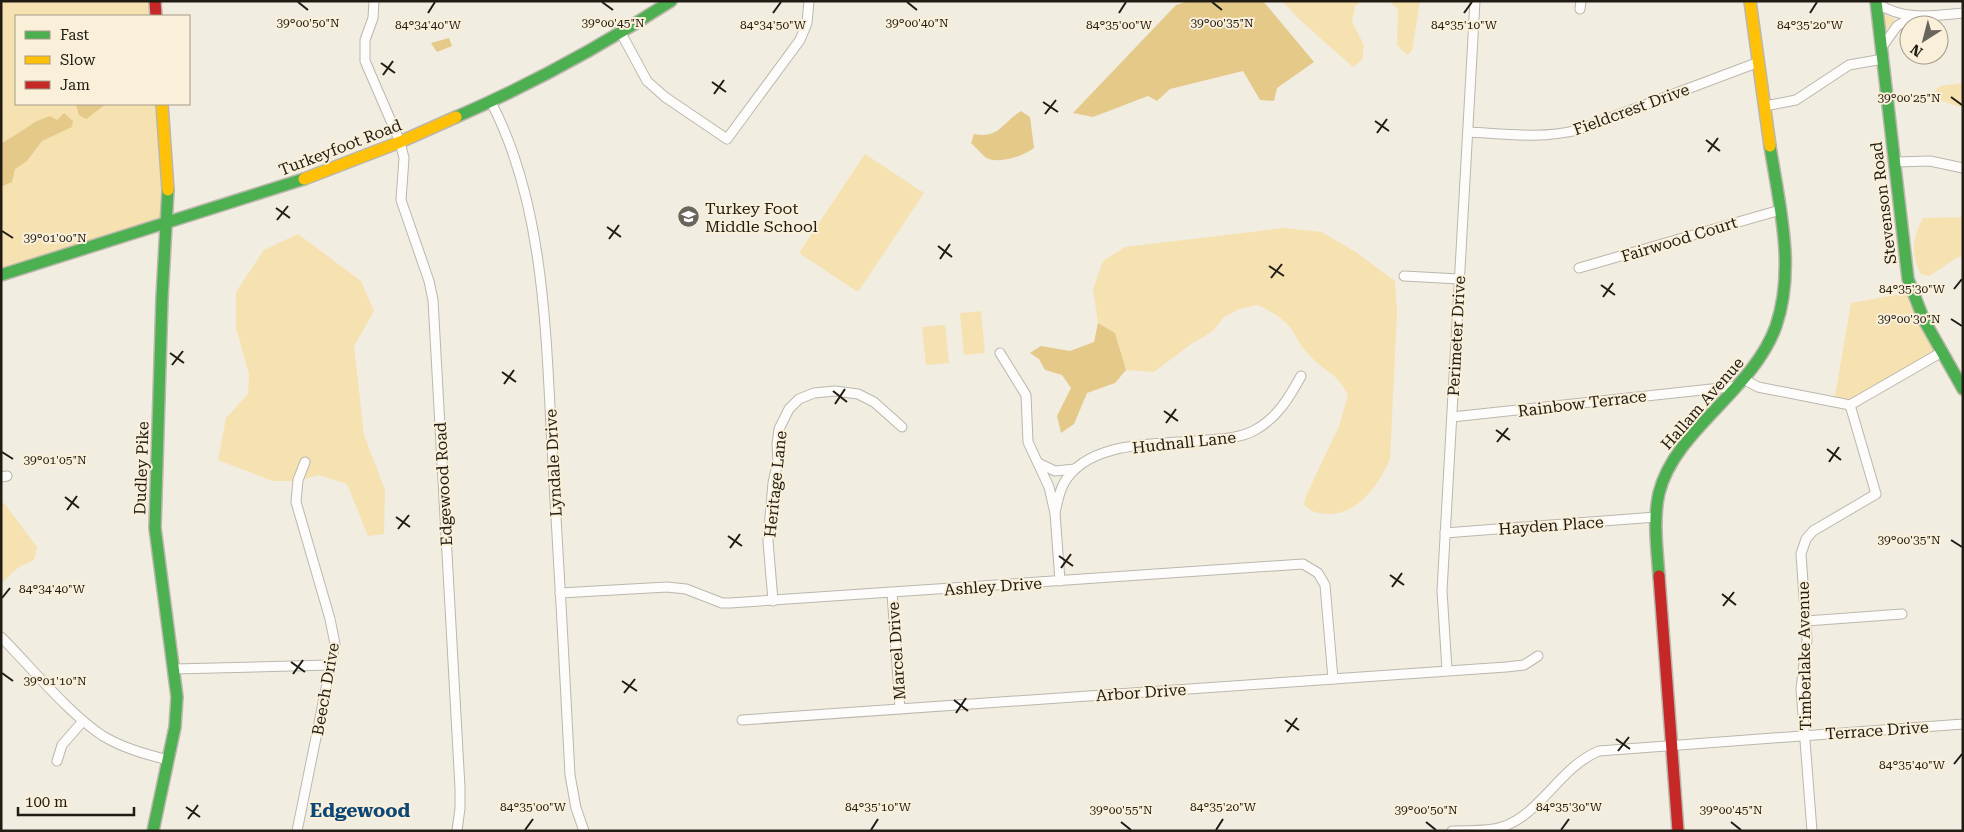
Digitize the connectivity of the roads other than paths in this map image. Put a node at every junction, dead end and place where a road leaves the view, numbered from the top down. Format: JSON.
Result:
{"nodes":[{"id":1,"x":155,"y":1,"type":"edge"},
{"id":2,"x":374,"y":1,"type":"edge"},
{"id":3,"x":671,"y":1,"type":"edge"},
{"id":4,"x":1475,"y":1,"type":"edge"},
{"id":5,"x":1750,"y":1,"type":"edge"},
{"id":6,"x":1876,"y":2,"type":"edge"},
{"id":7,"x":808,"y":4,"type":"edge"},
{"id":8,"x":1963,"y":13,"type":"edge"},
{"id":9,"x":156,"y":15,"type":"edge"},
{"id":10,"x":1905,"y":15,"type":"edge"},
{"id":11,"x":1938,"y":15,"type":"edge"},
{"id":12,"x":1899,"y":26,"type":"edge"},
{"id":13,"x":621,"y":33,"type":"junction"},
{"id":14,"x":1882,"y":47,"type":"junction"},
{"id":15,"x":1883,"y":59,"type":"junction"},
{"id":16,"x":1759,"y":62,"type":"junction"},
{"id":17,"x":491,"y":102,"type":"junction"},
{"id":18,"x":162,"y":105,"type":"edge"},
{"id":19,"x":1765,"y":106,"type":"junction"},
{"id":20,"x":1468,"y":132,"type":"junction"},
{"id":21,"x":400,"y":142,"type":"junction"},
{"id":22,"x":1895,"y":162,"type":"junction"},
{"id":23,"x":1963,"y":168,"type":"edge"},
{"id":24,"x":1780,"y":210,"type":"junction"},
{"id":25,"x":166,"y":223,"type":"junction"},
{"id":26,"x":1579,"y":268,"type":"dead end"},
{"id":27,"x":1,"y":275,"type":"edge"},
{"id":28,"x":1404,"y":276,"type":"dead end"},
{"id":29,"x":1459,"y":279,"type":"junction"},
{"id":30,"x":1942,"y":352,"type":"junction"},
{"id":31,"x":1000,"y":353,"type":"dead end"},
{"id":32,"x":1301,"y":376,"type":"dead end"},
{"id":33,"x":1742,"y":383,"type":"junction"},
{"id":34,"x":1712,"y":389,"type":"junction"},
{"id":35,"x":1963,"y":390,"type":"edge"},
{"id":36,"x":1850,"y":405,"type":"junction"},
{"id":37,"x":1720,"y":406,"type":"junction"},
{"id":38,"x":1452,"y":417,"type":"junction"},
{"id":39,"x":902,"y":427,"type":"dead end"},
{"id":40,"x":305,"y":462,"type":"dead end"},
{"id":41,"x":1038,"y":463,"type":"junction"},
{"id":42,"x":1074,"y":469,"type":"junction"},
{"id":43,"x":1055,"y":512,"type":"junction"},
{"id":44,"x":1656,"y":517,"type":"junction"},
{"id":45,"x":1446,"y":533,"type":"junction"},
{"id":46,"x":1060,"y":581,"type":"junction"},
{"id":47,"x":560,"y":593,"type":"junction"},
{"id":48,"x":892,"y":593,"type":"junction"},
{"id":49,"x":773,"y":601,"type":"junction"},
{"id":50,"x":1902,"y":614,"type":"dead end"},
{"id":51,"x":1806,"y":621,"type":"junction"},
{"id":52,"x":1,"y":637,"type":"edge"},
{"id":53,"x":1538,"y":656,"type":"dead end"},
{"id":54,"x":330,"y":665,"type":"junction"},
{"id":55,"x":174,"y":669,"type":"junction"},
{"id":56,"x":1447,"y":670,"type":"junction"},
{"id":57,"x":1333,"y":678,"type":"junction"},
{"id":58,"x":900,"y":709,"type":"junction"},
{"id":59,"x":742,"y":720,"type":"dead end"},
{"id":60,"x":84,"y":721,"type":"junction"},
{"id":61,"x":1963,"y":724,"type":"edge"},
{"id":62,"x":1805,"y":735,"type":"junction"},
{"id":63,"x":1672,"y":745,"type":"junction"},
{"id":64,"x":168,"y":760,"type":"junction"},
{"id":65,"x":57,"y":762,"type":"dead end"},
{"id":66,"x":153,"y":831,"type":"edge"},
{"id":67,"x":297,"y":831,"type":"edge"},
{"id":68,"x":456,"y":831,"type":"edge"},
{"id":69,"x":584,"y":831,"type":"edge"},
{"id":70,"x":1452,"y":831,"type":"edge"},
{"id":71,"x":1678,"y":831,"type":"edge"},
{"id":72,"x":1812,"y":831,"type":"edge"}],
"edges":[{"from":1,"to":9,"type":"street"},
{"from":2,"to":21,"type":"street","name":"Edgewood Road"},
{"from":3,"to":13,"type":"street","name":"Turkeyfoot Road"},
{"from":4,"to":20,"type":"street","name":"Perimeter Drive"},
{"from":5,"to":16,"type":"street","name":"Hallam Avenue"},
{"from":6,"to":10,"type":"street"},
{"from":6,"to":14,"type":"street","name":"Stevenson Road"},
{"from":7,"to":13,"type":"street"},
{"from":8,"to":11,"type":"street"},
{"from":12,"to":14,"type":"street"},
{"from":13,"to":17,"type":"street","name":"Turkeyfoot Road"},
{"from":14,"to":15,"type":"street","name":"Stevenson Road"},
{"from":15,"to":19,"type":"street"},
{"from":15,"to":22,"type":"street","name":"Stevenson Road"},
{"from":16,"to":19,"type":"street","name":"Hallam Avenue"},
{"from":16,"to":20,"type":"street","name":"Fieldcrest Drive"},
{"from":17,"to":21,"type":"street","name":"Turkeyfoot Road"},
{"from":17,"to":47,"type":"street","name":"Lyndale Drive"},
{"from":18,"to":25,"type":"street","name":"Dudley Pike"},
{"from":19,"to":24,"type":"street","name":"Hallam Avenue"},
{"from":20,"to":29,"type":"street","name":"Perimeter Drive"},
{"from":21,"to":25,"type":"street","name":"Turkeyfoot Road"},
{"from":21,"to":68,"type":"street","name":"Edgewood Road"},
{"from":22,"to":23,"type":"street"},
{"from":22,"to":30,"type":"street","name":"Stevenson Road"},
{"from":24,"to":26,"type":"street","name":"Fairwood Court"},
{"from":24,"to":33,"type":"street","name":"Hallam Avenue"},
{"from":25,"to":27,"type":"street","name":"Turkeyfoot Road"},
{"from":25,"to":55,"type":"street","name":"Dudley Pike"},
{"from":28,"to":29,"type":"street"},
{"from":29,"to":38,"type":"street","name":"Perimeter Drive"},
{"from":30,"to":35,"type":"street","name":"Stevenson Road"},
{"from":30,"to":36,"type":"street"},
{"from":31,"to":41,"type":"street","name":"Hudnall Lane"},
{"from":32,"to":42,"type":"street","name":"Hudnall Lane"},
{"from":33,"to":34,"type":"street","name":"Rainbow Terrace"},
{"from":33,"to":36,"type":"street","name":"Rainbow Terrace"},
{"from":33,"to":37,"type":"street","name":"Hallam Avenue"},
{"from":34,"to":37,"type":"street"},
{"from":34,"to":38,"type":"street","name":"Rainbow Terrace"},
{"from":36,"to":51,"type":"street","name":"Timberlake Avenue"},
{"from":37,"to":44,"type":"street","name":"Hallam Avenue"},
{"from":38,"to":45,"type":"street","name":"Perimeter Drive"},
{"from":39,"to":49,"type":"street","name":"Heritage Lane"},
{"from":40,"to":54,"type":"street","name":"Beech Drive"},
{"from":41,"to":42,"type":"street"},
{"from":41,"to":43,"type":"street","name":"Hudnall Lane"},
{"from":42,"to":43,"type":"street","name":"Hudnall Lane"},
{"from":43,"to":46,"type":"street","name":"Hudnall Lane"},
{"from":44,"to":45,"type":"street","name":"Hayden Place"},
{"from":44,"to":63,"type":"street","name":"Hallam Avenue"},
{"from":45,"to":56,"type":"street","name":"Perimeter Drive"},
{"from":46,"to":48,"type":"street","name":"Ashley Drive"},
{"from":46,"to":57,"type":"street","name":"Ashley Drive"},
{"from":47,"to":49,"type":"street","name":"Ashley Drive"},
{"from":47,"to":69,"type":"street","name":"Lyndale Drive"},
{"from":48,"to":49,"type":"street","name":"Ashley Drive"},
{"from":48,"to":58,"type":"street","name":"Marcel Drive"},
{"from":50,"to":51,"type":"street"},
{"from":51,"to":62,"type":"street","name":"Timberlake Avenue"},
{"from":52,"to":60,"type":"street"},
{"from":53,"to":56,"type":"street","name":"Arbor Drive"},
{"from":54,"to":55,"type":"street"},
{"from":54,"to":67,"type":"street","name":"Beech Drive"},
{"from":55,"to":64,"type":"street","name":"Dudley Pike"},
{"from":56,"to":57,"type":"street","name":"Arbor Drive"},
{"from":57,"to":58,"type":"street","name":"Arbor Drive"},
{"from":58,"to":59,"type":"street","name":"Arbor Drive"},
{"from":60,"to":64,"type":"street"},
{"from":60,"to":65,"type":"street"},
{"from":61,"to":62,"type":"street","name":"Terrace Drive"},
{"from":62,"to":63,"type":"street","name":"Terrace Drive"},
{"from":62,"to":72,"type":"street","name":"Timberlake Avenue"},
{"from":63,"to":70,"type":"street","name":"Terrace Drive"},
{"from":63,"to":71,"type":"street","name":"Hallam Avenue"},
{"from":64,"to":66,"type":"street","name":"Dudley Pike"}]}
